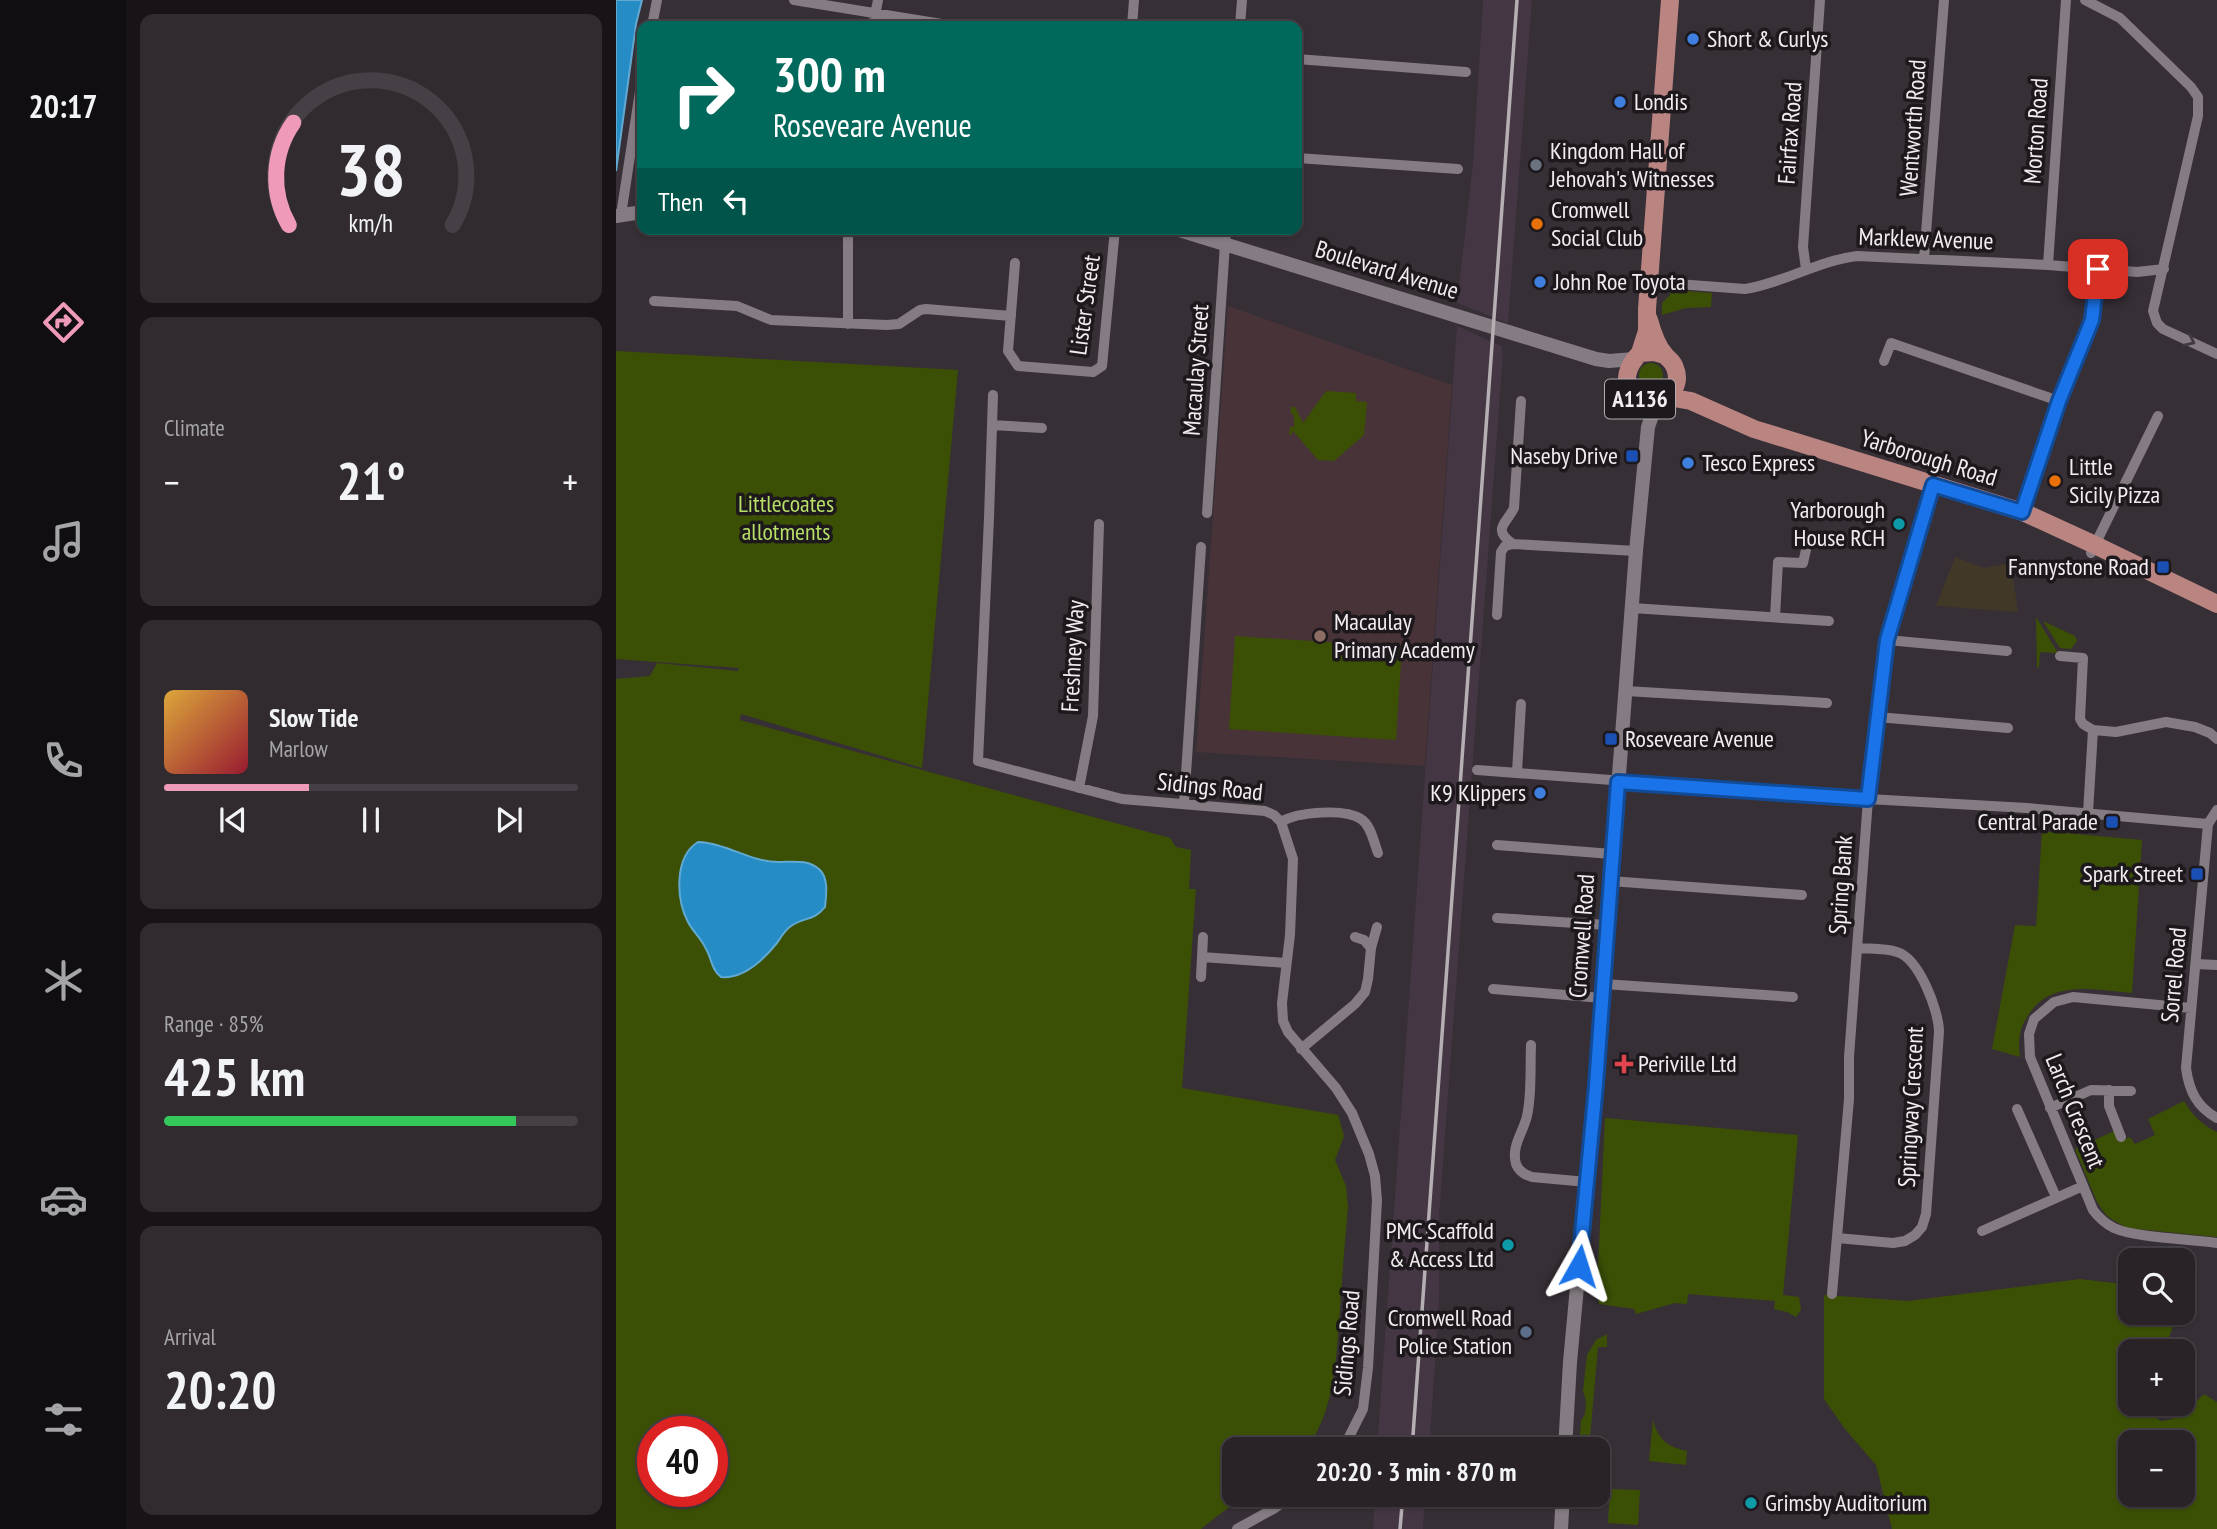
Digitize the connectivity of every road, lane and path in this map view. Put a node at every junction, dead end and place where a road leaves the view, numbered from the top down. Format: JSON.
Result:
{"nodes":[{"id":1,"x":657,"y":0,"type":"edge"},
{"id":2,"x":794,"y":0,"type":"edge"},
{"id":3,"x":878,"y":0,"type":"edge"},
{"id":4,"x":1134,"y":0,"type":"edge"},
{"id":5,"x":1242,"y":0,"type":"edge"},
{"id":6,"x":1670,"y":0,"type":"edge"},
{"id":7,"x":1821,"y":0,"type":"edge"},
{"id":8,"x":1944,"y":0,"type":"edge"},
{"id":9,"x":2066,"y":0,"type":"edge"},
{"id":10,"x":2085,"y":0,"type":"edge"},
{"id":11,"x":875,"y":13,"type":"junction"},
{"id":12,"x":653,"y":21,"type":"edge"},
{"id":13,"x":874,"y":21,"type":"edge"},
{"id":14,"x":924,"y":21,"type":"edge"},
{"id":15,"x":1132,"y":21,"type":"edge"},
{"id":16,"x":1240,"y":21,"type":"edge"},
{"id":17,"x":1302,"y":60,"type":"edge"},
{"id":18,"x":1466,"y":72,"type":"dead end"},
{"id":19,"x":637,"y":107,"type":"edge"},
{"id":20,"x":1302,"y":158,"type":"edge"},
{"id":21,"x":1458,"y":169,"type":"dead end"},
{"id":22,"x":637,"y":213,"type":"edge"},
{"id":23,"x":618,"y":216,"type":"edge"},
{"id":24,"x":848,"y":235,"type":"edge"},
{"id":25,"x":1114,"y":235,"type":"edge"},
{"id":26,"x":1226,"y":236,"type":"edge"},
{"id":27,"x":1924,"y":259,"type":"junction"},
{"id":28,"x":1015,"y":263,"type":"dead end"},
{"id":29,"x":2048,"y":265,"type":"junction"},
{"id":30,"x":1807,"y":269,"type":"junction"},
{"id":31,"x":2098,"y":269,"type":"junction"},
{"id":32,"x":2164,"y":269,"type":"junction"},
{"id":33,"x":1650,"y":282,"type":"junction"},
{"id":34,"x":654,"y":301,"type":"dead end"},
{"id":35,"x":1647,"y":309,"type":"junction"},
{"id":36,"x":1011,"y":316,"type":"junction"},
{"id":37,"x":848,"y":324,"type":"junction"},
{"id":38,"x":2217,"y":354,"type":"edge"},
{"id":39,"x":1584,"y":355,"type":"junction"},
{"id":40,"x":1664,"y":355,"type":"junction"},
{"id":41,"x":1637,"y":356,"type":"junction"},
{"id":42,"x":1884,"y":361,"type":"dead end"},
{"id":43,"x":1676,"y":370,"type":"junction"},
{"id":44,"x":1634,"y":392,"type":"junction"},
{"id":45,"x":993,"y":395,"type":"dead end"},
{"id":46,"x":1665,"y":399,"type":"junction"},
{"id":47,"x":1521,"y":401,"type":"dead end"},
{"id":48,"x":2059,"y":401,"type":"junction"},
{"id":49,"x":1698,"y":405,"type":"junction"},
{"id":50,"x":2158,"y":416,"type":"dead end"},
{"id":51,"x":992,"y":425,"type":"junction"},
{"id":52,"x":1648,"y":427,"type":"junction"},
{"id":53,"x":1042,"y":428,"type":"dead end"},
{"id":54,"x":1933,"y":485,"type":"junction"},
{"id":55,"x":2022,"y":512,"type":"junction"},
{"id":56,"x":1207,"y":513,"type":"dead end"},
{"id":57,"x":1100,"y":524,"type":"dead end"},
{"id":58,"x":1808,"y":541,"type":"dead end"},
{"id":59,"x":1513,"y":544,"type":"junction"},
{"id":60,"x":1201,"y":547,"type":"dead end"},
{"id":61,"x":2093,"y":549,"type":"junction"},
{"id":62,"x":1636,"y":551,"type":"junction"},
{"id":63,"x":2217,"y":604,"type":"edge"},
{"id":64,"x":1632,"y":608,"type":"junction"},
{"id":65,"x":1497,"y":615,"type":"dead end"},
{"id":66,"x":1775,"y":617,"type":"junction"},
{"id":67,"x":1829,"y":621,"type":"dead end"},
{"id":68,"x":1887,"y":640,"type":"junction"},
{"id":69,"x":2007,"y":651,"type":"dead end"},
{"id":70,"x":2060,"y":656,"type":"dead end"},
{"id":71,"x":1626,"y":691,"type":"junction"},
{"id":72,"x":1827,"y":703,"type":"dead end"},
{"id":73,"x":1521,"y":704,"type":"dead end"},
{"id":74,"x":1877,"y":717,"type":"junction"},
{"id":75,"x":2008,"y":728,"type":"dead end"},
{"id":76,"x":2093,"y":730,"type":"junction"},
{"id":77,"x":2217,"y":740,"type":"edge"},
{"id":78,"x":1477,"y":770,"type":"dead end"},
{"id":79,"x":1517,"y":772,"type":"junction"},
{"id":80,"x":1618,"y":782,"type":"junction"},
{"id":81,"x":1079,"y":788,"type":"junction"},
{"id":82,"x":1868,"y":799,"type":"junction"},
{"id":83,"x":1184,"y":804,"type":"junction"},
{"id":84,"x":2217,"y":810,"type":"edge"},
{"id":85,"x":2088,"y":813,"type":"junction"},
{"id":86,"x":1281,"y":822,"type":"junction"},
{"id":87,"x":2208,"y":824,"type":"junction"},
{"id":88,"x":1497,"y":845,"type":"dead end"},
{"id":89,"x":1378,"y":853,"type":"dead end"},
{"id":90,"x":1612,"y":854,"type":"junction"},
{"id":91,"x":1610,"y":881,"type":"junction"},
{"id":92,"x":1802,"y":895,"type":"dead end"},
{"id":93,"x":1497,"y":918,"type":"dead end"},
{"id":94,"x":1607,"y":925,"type":"junction"},
{"id":95,"x":1377,"y":927,"type":"dead end"},
{"id":96,"x":1203,"y":937,"type":"dead end"},
{"id":97,"x":1355,"y":937,"type":"dead end"},
{"id":98,"x":1371,"y":947,"type":"junction"},
{"id":99,"x":1858,"y":948,"type":"junction"},
{"id":100,"x":1202,"y":957,"type":"junction"},
{"id":101,"x":1286,"y":963,"type":"junction"},
{"id":102,"x":2196,"y":964,"type":"junction"},
{"id":103,"x":2217,"y":965,"type":"edge"},
{"id":104,"x":1201,"y":977,"type":"dead end"},
{"id":105,"x":1493,"y":989,"type":"dead end"},
{"id":106,"x":1603,"y":991,"type":"junction"},
{"id":107,"x":1793,"y":997,"type":"dead end"},
{"id":108,"x":2191,"y":1008,"type":"junction"},
{"id":109,"x":1531,"y":1045,"type":"dead end"},
{"id":110,"x":1301,"y":1049,"type":"junction"},
{"id":111,"x":2109,"y":1090,"type":"junction"},
{"id":112,"x":2131,"y":1091,"type":"dead end"},
{"id":113,"x":2050,"y":1108,"type":"junction"},
{"id":114,"x":2018,"y":1109,"type":"dead end"},
{"id":115,"x":2217,"y":1118,"type":"edge"},
{"id":116,"x":2122,"y":1136,"type":"dead end"},
{"id":117,"x":1587,"y":1182,"type":"junction"},
{"id":118,"x":2083,"y":1186,"type":"junction"},
{"id":119,"x":2056,"y":1197,"type":"junction"},
{"id":120,"x":1982,"y":1231,"type":"dead end"},
{"id":121,"x":1837,"y":1238,"type":"junction"},
{"id":122,"x":2217,"y":1242,"type":"edge"},
{"id":123,"x":1832,"y":1294,"type":"dead end"},
{"id":124,"x":1349,"y":1437,"type":"edge"},
{"id":125,"x":1566,"y":1437,"type":"edge"},
{"id":126,"x":1276,"y":1507,"type":"edge"},
{"id":127,"x":1562,"y":1507,"type":"edge"},
{"id":128,"x":1237,"y":1529,"type":"edge"},
{"id":129,"x":1561,"y":1529,"type":"edge"}],
"edges":[{"from":1,"to":12,"type":"street"},
{"from":2,"to":11,"type":"street"},
{"from":3,"to":11,"type":"street"},
{"from":4,"to":15,"type":"street"},
{"from":5,"to":16,"type":"street"},
{"from":6,"to":33,"type":"main road","number":"A1136"},
{"from":7,"to":30,"type":"street","name":"Fairfax Road"},
{"from":8,"to":27,"type":"street","name":"Wentworth Road"},
{"from":9,"to":29,"type":"street","name":"Morton Road"},
{"from":10,"to":32,"type":"street"},
{"from":11,"to":13,"type":"street"},
{"from":11,"to":14,"type":"street"},
{"from":17,"to":18,"type":"street"},
{"from":19,"to":23,"type":"street"},
{"from":20,"to":21,"type":"street"},
{"from":22,"to":23,"type":"street"},
{"from":24,"to":37,"type":"street"},
{"from":25,"to":36,"type":"street","name":"Lister Street"},
{"from":26,"to":39,"type":"street","name":"Boulevard Avenue"},
{"from":26,"to":56,"type":"street","name":"Macaulay Street"},
{"from":27,"to":29,"type":"street","name":"Marklew Avenue"},
{"from":27,"to":30,"type":"street","name":"Marklew Avenue"},
{"from":28,"to":36,"type":"street","name":"Lister Street"},
{"from":29,"to":31,"type":"street","name":"Marklew Avenue"},
{"from":30,"to":33,"type":"street","name":"Marklew Avenue"},
{"from":31,"to":32,"type":"street","name":"Marklew Avenue"},
{"from":31,"to":48,"type":"street"},
{"from":32,"to":38,"type":"street","one_way":true},
{"from":33,"to":35,"type":"main road","number":"A1136"},
{"from":34,"to":37,"type":"street"},
{"from":35,"to":40,"type":"main road","number":"A1136"},
{"from":35,"to":41,"type":"main road","number":"A1136"},
{"from":36,"to":37,"type":"street"},
{"from":39,"to":41,"type":"street","name":"Boulevard Avenue"},
{"from":39,"to":44,"type":"street","name":"Boulevard Avenue"},
{"from":40,"to":41,"type":"main road","number":"A1136"},
{"from":40,"to":43,"type":"main road","number":"A1136"},
{"from":41,"to":44,"type":"main road","number":"A1136"},
{"from":42,"to":48,"type":"street"},
{"from":43,"to":46,"type":"main road","number":"A1136"},
{"from":43,"to":49,"type":"main road"},
{"from":44,"to":46,"type":"main road","number":"A1136"},
{"from":44,"to":52,"type":"street","name":"Cromwell Road"},
{"from":45,"to":51,"type":"street","name":"Sidings Road"},
{"from":46,"to":49,"type":"main road","name":"Yarborough Road","number":"A1136"},
{"from":46,"to":52,"type":"street","name":"Cromwell Road"},
{"from":47,"to":59,"type":"street"},
{"from":48,"to":55,"type":"street"},
{"from":49,"to":54,"type":"main road","name":"Yarborough Road","number":"A1136"},
{"from":50,"to":61,"type":"street"},
{"from":51,"to":53,"type":"street"},
{"from":51,"to":81,"type":"street","name":"Sidings Road"},
{"from":52,"to":62,"type":"street","name":"Cromwell Road"},
{"from":54,"to":55,"type":"main road","name":"Yarborough Road","number":"A1136"},
{"from":54,"to":68,"type":"street","name":"Spring Bank"},
{"from":55,"to":61,"type":"main road","name":"Yarborough Road","number":"A1136"},
{"from":57,"to":81,"type":"street","name":"Freshney Way"},
{"from":58,"to":66,"type":"street"},
{"from":59,"to":62,"type":"street"},
{"from":59,"to":65,"type":"street"},
{"from":60,"to":83,"type":"street"},
{"from":61,"to":63,"type":"main road","name":"Yarborough Road","number":"A1136"},
{"from":62,"to":64,"type":"street","name":"Cromwell Road"},
{"from":64,"to":66,"type":"street"},
{"from":64,"to":71,"type":"street","name":"Cromwell Road"},
{"from":66,"to":67,"type":"street"},
{"from":68,"to":69,"type":"street"},
{"from":68,"to":74,"type":"street","name":"Spring Bank"},
{"from":70,"to":76,"type":"street"},
{"from":71,"to":72,"type":"street"},
{"from":71,"to":80,"type":"street","name":"Cromwell Road"},
{"from":73,"to":79,"type":"street"},
{"from":74,"to":75,"type":"street"},
{"from":74,"to":82,"type":"street","name":"Spring Bank"},
{"from":76,"to":77,"type":"street"},
{"from":76,"to":85,"type":"street"},
{"from":78,"to":79,"type":"street"},
{"from":79,"to":80,"type":"street"},
{"from":80,"to":82,"type":"street"},
{"from":80,"to":90,"type":"street","name":"Cromwell Road"},
{"from":81,"to":83,"type":"street","name":"Sidings Road"},
{"from":82,"to":85,"type":"street"},
{"from":82,"to":99,"type":"street","name":"Spring Bank"},
{"from":83,"to":86,"type":"street","name":"Sidings Road"},
{"from":84,"to":87,"type":"street"},
{"from":85,"to":87,"type":"street"},
{"from":86,"to":89,"type":"street"},
{"from":86,"to":101,"type":"street","name":"Sidings Road"},
{"from":87,"to":102,"type":"street","name":"Sorrel Road"},
{"from":88,"to":90,"type":"street"},
{"from":90,"to":91,"type":"street","name":"Cromwell Road"},
{"from":91,"to":92,"type":"street"},
{"from":91,"to":94,"type":"street","name":"Cromwell Road"},
{"from":93,"to":94,"type":"street"},
{"from":94,"to":106,"type":"street","name":"Cromwell Road"},
{"from":95,"to":98,"type":"street"},
{"from":96,"to":100,"type":"street"},
{"from":97,"to":98,"type":"street"},
{"from":98,"to":110,"type":"street"},
{"from":99,"to":121,"type":"street","name":"Spring Bank"},
{"from":99,"to":121,"type":"street","name":"Springway Crescent"},
{"from":100,"to":101,"type":"street"},
{"from":100,"to":104,"type":"street"},
{"from":101,"to":110,"type":"street","name":"Sidings Road"},
{"from":102,"to":103,"type":"street"},
{"from":102,"to":108,"type":"street","name":"Sorrel Road"},
{"from":105,"to":106,"type":"street"},
{"from":106,"to":107,"type":"street"},
{"from":106,"to":117,"type":"street","name":"Cromwell Road"},
{"from":108,"to":113,"type":"street","name":"Larch Crescent"},
{"from":108,"to":115,"type":"street","name":"Sorrel Road"},
{"from":109,"to":117,"type":"street"},
{"from":110,"to":124,"type":"street","name":"Sidings Road"},
{"from":111,"to":112,"type":"street"},
{"from":111,"to":113,"type":"street"},
{"from":111,"to":116,"type":"street"},
{"from":113,"to":118,"type":"street","name":"Larch Crescent"},
{"from":114,"to":119,"type":"street"},
{"from":117,"to":125,"type":"street","name":"Cromwell Road"},
{"from":118,"to":119,"type":"street"},
{"from":118,"to":122,"type":"street","name":"Larch Crescent"},
{"from":119,"to":120,"type":"street"},
{"from":121,"to":123,"type":"street","name":"Spring Bank"},
{"from":126,"to":128,"type":"street"},
{"from":127,"to":129,"type":"street"}]}
